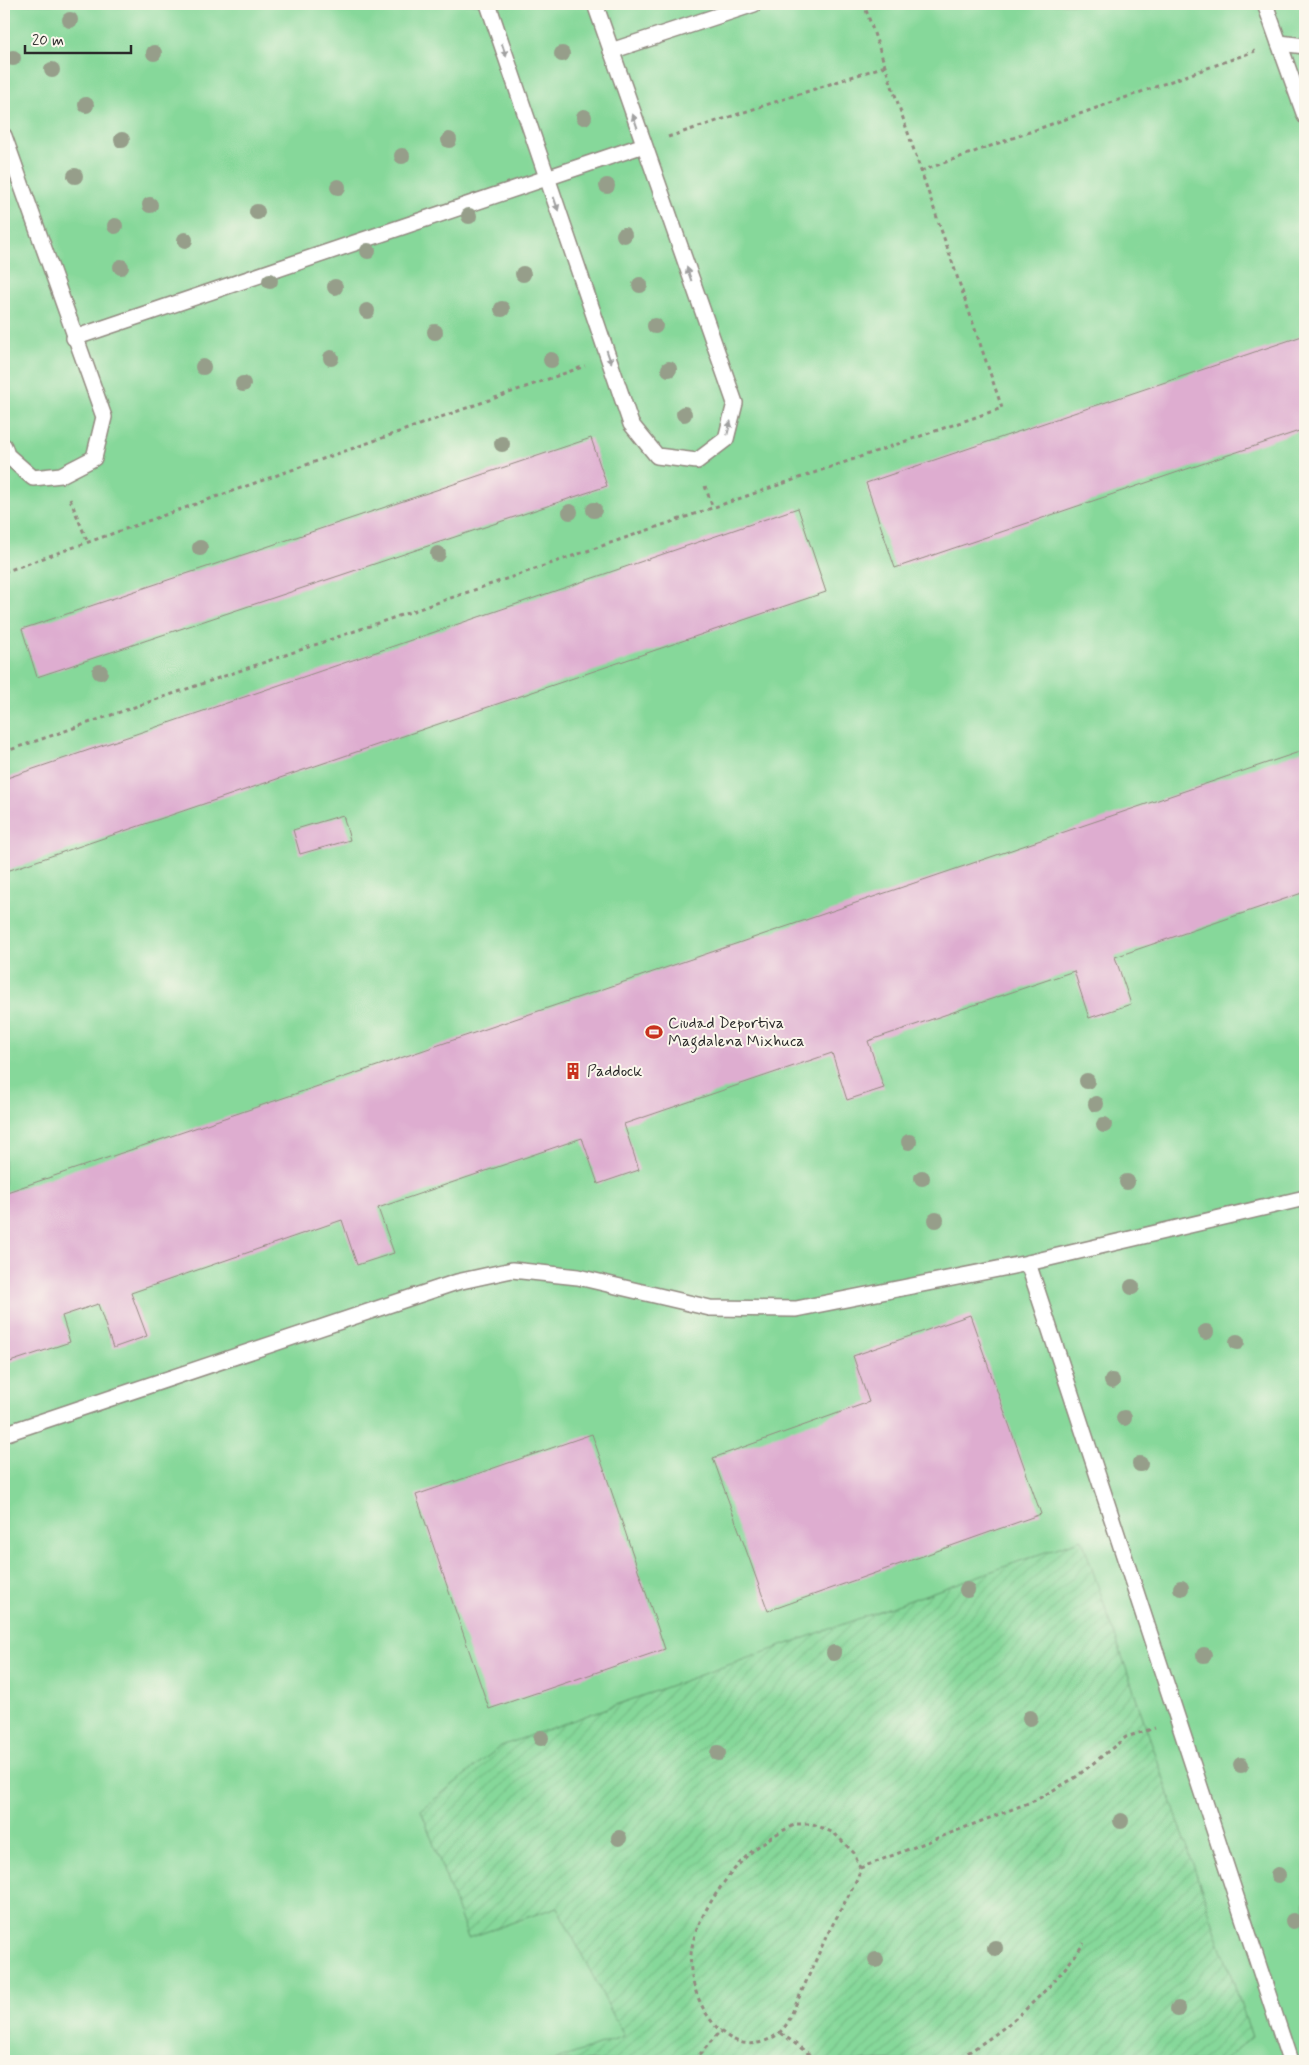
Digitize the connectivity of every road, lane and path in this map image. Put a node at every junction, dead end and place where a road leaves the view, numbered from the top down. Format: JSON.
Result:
{"nodes":[{"id":1,"x":488,"y":4,"type":"edge"},
{"id":2,"x":595,"y":4,"type":"edge"},
{"id":3,"x":754,"y":4,"type":"edge"},
{"id":4,"x":864,"y":4,"type":"edge"},
{"id":5,"x":1265,"y":4,"type":"edge"},
{"id":6,"x":1279,"y":42,"type":"junction"},
{"id":7,"x":1305,"y":46,"type":"edge"},
{"id":8,"x":611,"y":51,"type":"junction"},
{"id":9,"x":885,"y":66,"type":"junction"},
{"id":10,"x":1305,"y":116,"type":"edge"},
{"id":11,"x":4,"y":136,"type":"edge"},
{"id":12,"x":644,"y":145,"type":"junction"},
{"id":13,"x":921,"y":171,"type":"junction"},
{"id":14,"x":547,"y":177,"type":"junction"},
{"id":15,"x":74,"y":338,"type":"junction"},
{"id":16,"x":609,"y":357,"type":"junction"},
{"id":17,"x":4,"y":446,"type":"edge"},
{"id":18,"x":61,"y":475,"type":"junction"},
{"id":19,"x":88,"y":543,"type":"junction"},
{"id":20,"x":4,"y":572,"type":"edge"},
{"id":21,"x":4,"y":752,"type":"edge"},
{"id":22,"x":1305,"y":1198,"type":"edge"},
{"id":23,"x":1028,"y":1263,"type":"junction"},
{"id":24,"x":4,"y":1434,"type":"edge"},
{"id":25,"x":1177,"y":1721,"type":"junction"},
{"id":26,"x":860,"y":1868,"type":"junction"},
{"id":27,"x":1084,"y":1942,"type":"dead end"},
{"id":28,"x":721,"y":2030,"type":"junction"},
{"id":29,"x":781,"y":2033,"type":"junction"},
{"id":30,"x":694,"y":2061,"type":"edge"},
{"id":31,"x":818,"y":2061,"type":"edge"},
{"id":32,"x":954,"y":2061,"type":"edge"},
{"id":33,"x":1290,"y":2061,"type":"edge"}],
"edges":[{"from":1,"to":14,"type":"lane","one_way":true},
{"from":2,"to":8,"type":"lane"},
{"from":3,"to":8,"type":"lane"},
{"from":4,"to":9,"type":"path"},
{"from":5,"to":6,"type":"lane"},
{"from":6,"to":7,"type":"lane"},
{"from":6,"to":10,"type":"lane"},
{"from":6,"to":13,"type":"path"},
{"from":12,"to":8,"type":"lane","one_way":true},
{"from":9,"to":12,"type":"path"},
{"from":9,"to":13,"type":"path"},
{"from":11,"to":15,"type":"lane"},
{"from":12,"to":14,"type":"lane"},
{"from":16,"to":12,"type":"lane","one_way":true},
{"from":13,"to":21,"type":"path"},
{"from":14,"to":15,"type":"lane"},
{"from":14,"to":16,"type":"lane","one_way":true},
{"from":15,"to":18,"type":"lane"},
{"from":16,"to":19,"type":"path"},
{"from":17,"to":18,"type":"lane"},
{"from":18,"to":19,"type":"path"},
{"from":19,"to":20,"type":"path"},
{"from":22,"to":23,"type":"lane"},
{"from":23,"to":24,"type":"lane"},
{"from":23,"to":25,"type":"lane"},
{"from":25,"to":26,"type":"path"},
{"from":25,"to":33,"type":"lane"},
{"from":26,"to":28,"type":"path"},
{"from":26,"to":29,"type":"path"},
{"from":27,"to":32,"type":"path"},
{"from":28,"to":29,"type":"path"},
{"from":28,"to":30,"type":"path"},
{"from":29,"to":31,"type":"path"}]}
